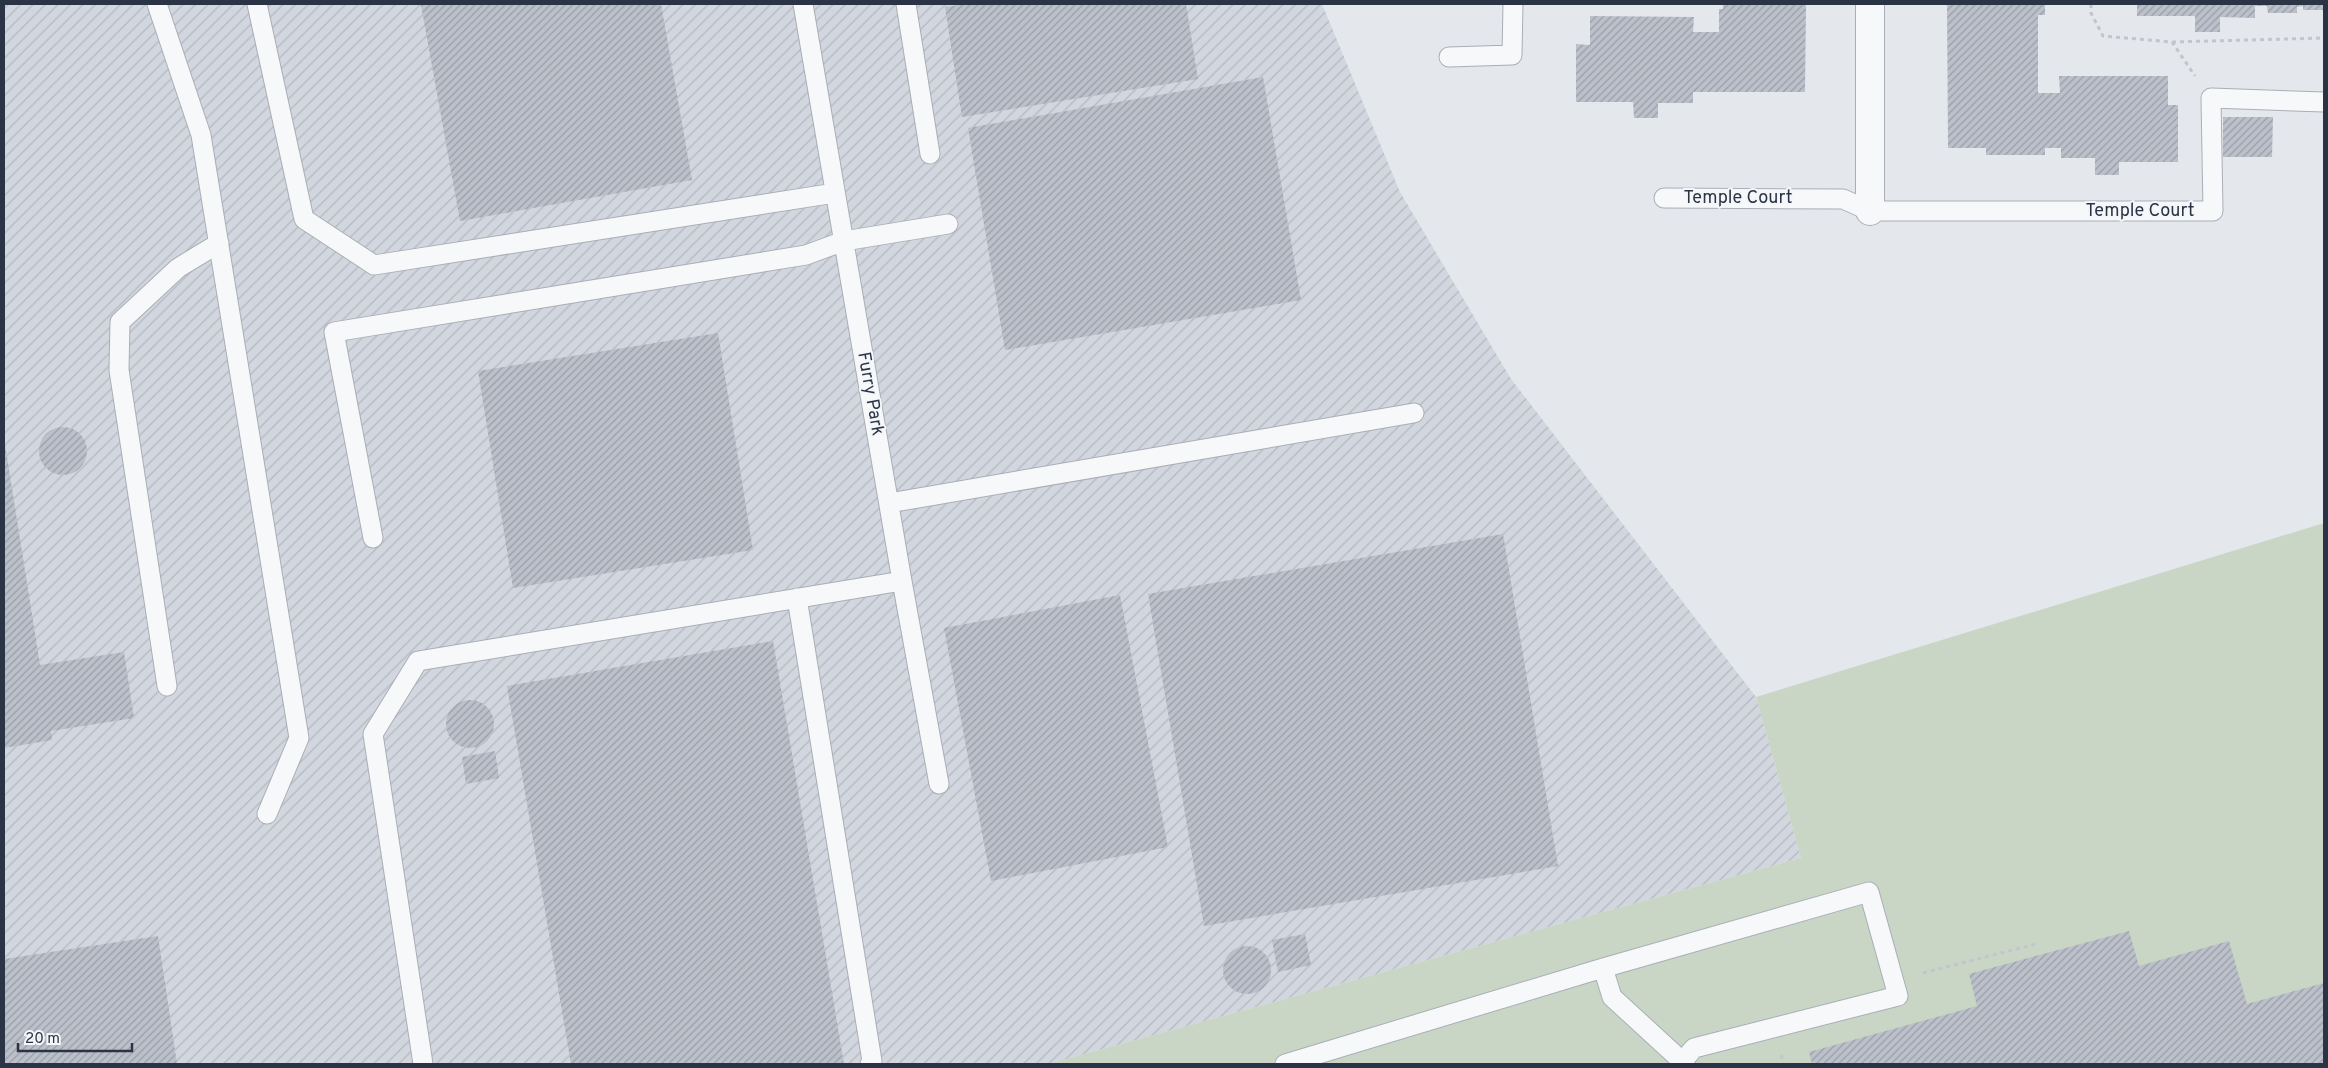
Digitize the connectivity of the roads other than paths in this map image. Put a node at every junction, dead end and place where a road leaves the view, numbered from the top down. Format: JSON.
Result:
{"nodes":[{"id":1,"x":157,"y":4,"type":"edge"},
{"id":2,"x":257,"y":4,"type":"edge"},
{"id":3,"x":803,"y":4,"type":"edge"},
{"id":4,"x":906,"y":4,"type":"edge"},
{"id":5,"x":1513,"y":4,"type":"edge"},
{"id":6,"x":1870,"y":4,"type":"edge"},
{"id":7,"x":1449,"y":57,"type":"dead end"},
{"id":8,"x":2324,"y":102,"type":"edge"},
{"id":9,"x":930,"y":154,"type":"dead end"},
{"id":10,"x":835,"y":194,"type":"junction"},
{"id":11,"x":1664,"y":198,"type":"dead end"},
{"id":12,"x":1870,"y":211,"type":"junction"},
{"id":13,"x":948,"y":224,"type":"dead end"},
{"id":14,"x":844,"y":241,"type":"junction"},
{"id":15,"x":219,"y":243,"type":"junction"},
{"id":16,"x":1414,"y":413,"type":"dead end"},
{"id":17,"x":889,"y":503,"type":"junction"},
{"id":18,"x":372,"y":538,"type":"dead end"},
{"id":19,"x":902,"y":581,"type":"junction"},
{"id":20,"x":797,"y":598,"type":"junction"},
{"id":21,"x":166,"y":686,"type":"dead end"},
{"id":22,"x":940,"y":784,"type":"dead end"},
{"id":23,"x":267,"y":814,"type":"dead end"},
{"id":24,"x":1603,"y":968,"type":"junction"},
{"id":25,"x":1684,"y":1063,"type":"edge"},
{"id":26,"x":423,"y":1064,"type":"edge"},
{"id":27,"x":870,"y":1064,"type":"edge"},
{"id":28,"x":1285,"y":1064,"type":"edge"}],
"edges":[{"from":1,"to":15,"type":"lane"},
{"from":2,"to":10,"type":"lane"},
{"from":3,"to":10,"type":"lane","name":"Furry Park"},
{"from":4,"to":9,"type":"lane"},
{"from":5,"to":7,"type":"lane"},
{"from":6,"to":12,"type":"street"},
{"from":8,"to":12,"type":"lane","name":"Temple Court"},
{"from":10,"to":14,"type":"lane","name":"Furry Park"},
{"from":11,"to":12,"type":"lane","name":"Temple Court"},
{"from":13,"to":14,"type":"lane"},
{"from":14,"to":17,"type":"lane","name":"Furry Park"},
{"from":14,"to":18,"type":"lane"},
{"from":15,"to":21,"type":"lane"},
{"from":15,"to":23,"type":"lane"},
{"from":16,"to":17,"type":"lane"},
{"from":17,"to":19,"type":"lane","name":"Furry Park"},
{"from":19,"to":20,"type":"lane"},
{"from":19,"to":22,"type":"lane","name":"Furry Park"},
{"from":20,"to":26,"type":"lane"},
{"from":20,"to":27,"type":"lane"},
{"from":24,"to":25,"type":"lane"},
{"from":24,"to":25,"type":"lane"},
{"from":24,"to":28,"type":"lane"}]}
